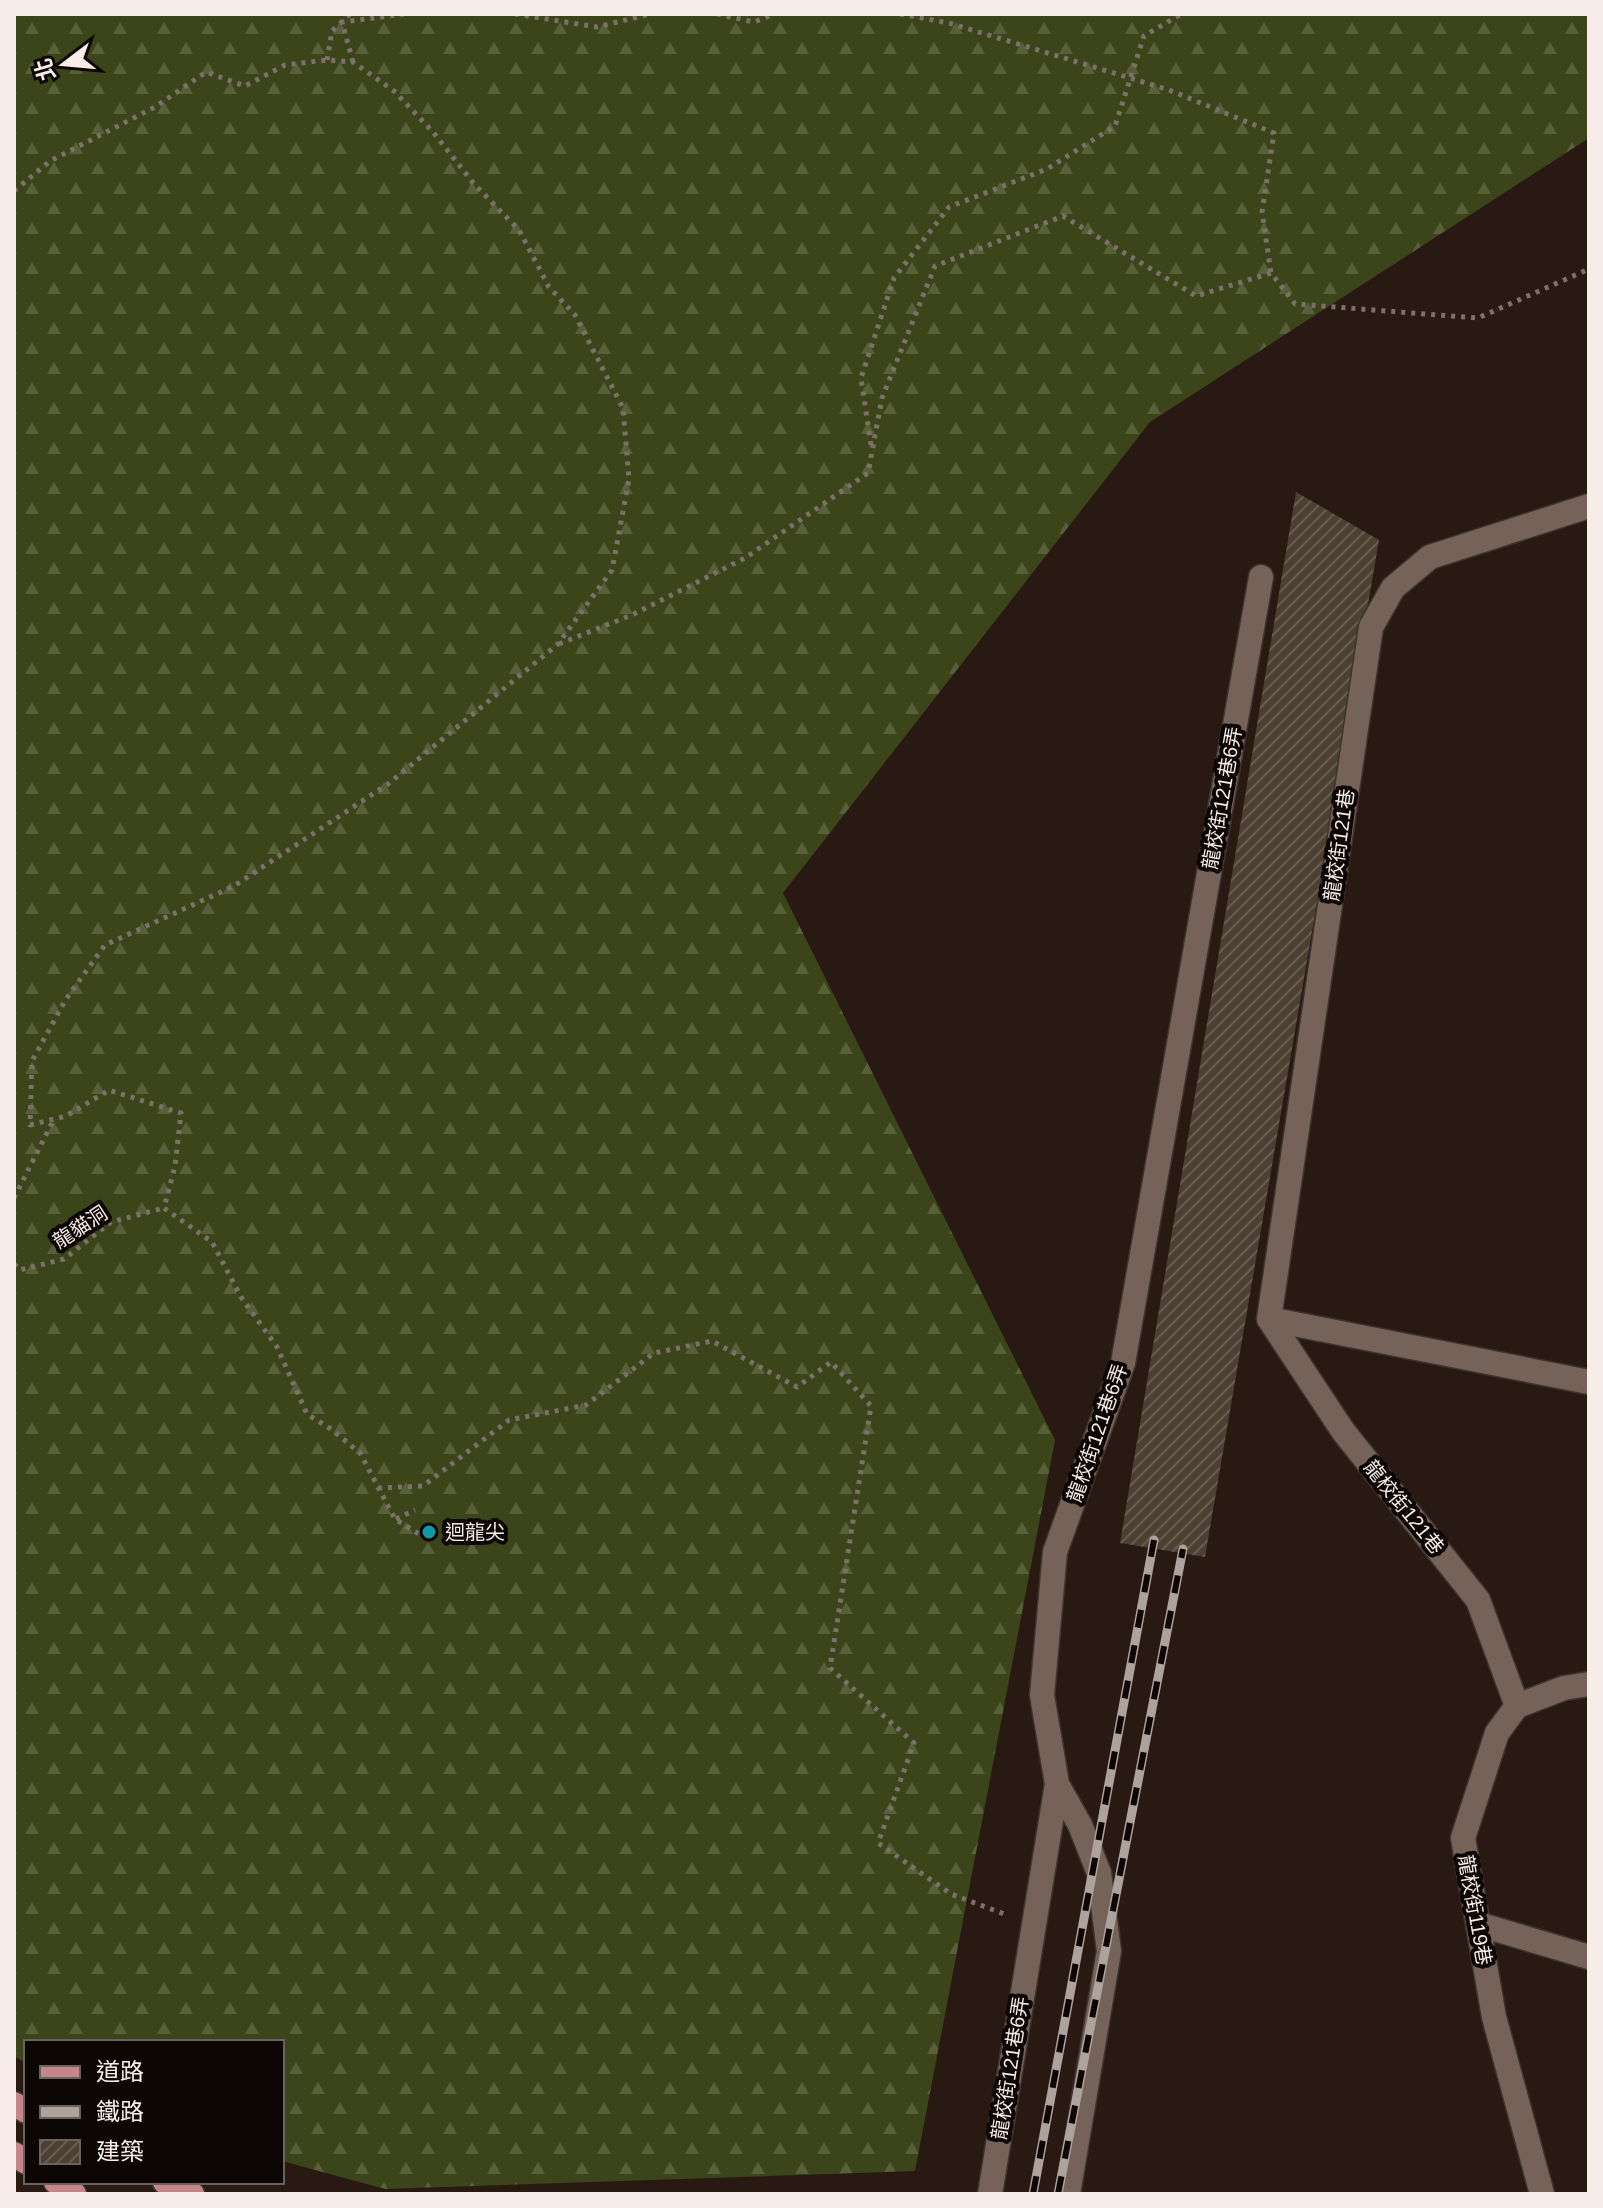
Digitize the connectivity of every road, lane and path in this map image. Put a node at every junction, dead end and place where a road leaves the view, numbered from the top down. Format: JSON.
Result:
{"nodes":[{"id":1,"x":350,"y":14,"type":"edge"},
{"id":2,"x":405,"y":14,"type":"edge"},
{"id":3,"x":515,"y":14,"type":"edge"},
{"id":4,"x":650,"y":14,"type":"edge"},
{"id":5,"x":717,"y":14,"type":"edge"},
{"id":6,"x":774,"y":14,"type":"edge"},
{"id":7,"x":900,"y":14,"type":"edge"},
{"id":8,"x":1181,"y":14,"type":"edge"},
{"id":9,"x":342,"y":22,"type":"junction"},
{"id":10,"x":327,"y":60,"type":"junction"},
{"id":11,"x":353,"y":62,"type":"junction"},
{"id":12,"x":1130,"y":78,"type":"junction"},
{"id":13,"x":14,"y":191,"type":"edge"},
{"id":14,"x":1589,"y":269,"type":"edge"},
{"id":15,"x":1271,"y":273,"type":"junction"},
{"id":16,"x":872,"y":450,"type":"junction"},
{"id":17,"x":1589,"y":506,"type":"edge"},
{"id":18,"x":1261,"y":577,"type":"dead end"},
{"id":19,"x":558,"y":644,"type":"junction"},
{"id":20,"x":54,"y":1119,"type":"junction"},
{"id":21,"x":14,"y":1198,"type":"edge"},
{"id":22,"x":164,"y":1208,"type":"junction"},
{"id":23,"x":14,"y":1264,"type":"edge"},
{"id":24,"x":1269,"y":1319,"type":"junction"},
{"id":25,"x":1589,"y":1382,"type":"edge"},
{"id":26,"x":378,"y":1488,"type":"junction"},
{"id":27,"x":415,"y":1510,"type":"dead end"},
{"id":28,"x":395,"y":1519,"type":"junction"},
{"id":29,"x":419,"y":1534,"type":"dead end"},
{"id":30,"x":1589,"y":1684,"type":"edge"},
{"id":31,"x":1517,"y":1706,"type":"junction"},
{"id":32,"x":1057,"y":1784,"type":"junction"},
{"id":33,"x":1478,"y":1924,"type":"junction"},
{"id":34,"x":1034,"y":1926,"type":"junction"},
{"id":35,"x":1589,"y":1957,"type":"edge"},
{"id":36,"x":170,"y":2184,"type":"edge"},
{"id":37,"x":192,"y":2194,"type":"edge"},
{"id":38,"x":990,"y":2194,"type":"edge"},
{"id":39,"x":1068,"y":2194,"type":"edge"},
{"id":40,"x":1542,"y":2194,"type":"edge"}],
"edges":[{"from":1,"to":9,"type":"path"},
{"from":2,"to":9,"type":"path"},
{"from":3,"to":4,"type":"path"},
{"from":5,"to":6,"type":"path"},
{"from":7,"to":12,"type":"path"},
{"from":8,"to":12,"type":"path"},
{"from":9,"to":10,"type":"path"},
{"from":9,"to":11,"type":"path"},
{"from":10,"to":11,"type":"path"},
{"from":10,"to":13,"type":"path"},
{"from":11,"to":19,"type":"path"},
{"from":12,"to":15,"type":"path"},
{"from":12,"to":16,"type":"path"},
{"from":14,"to":15,"type":"path"},
{"from":15,"to":16,"type":"path"},
{"from":16,"to":19,"type":"path"},
{"from":17,"to":24,"type":"street","name":"龍校街121巷"},
{"from":18,"to":32,"type":"street","name":"龍校街121巷6弄"},
{"from":19,"to":20,"type":"path"},
{"from":20,"to":21,"type":"path"},
{"from":20,"to":22,"type":"path"},
{"from":22,"to":23,"type":"path","name":"龍貓洞"},
{"from":22,"to":26,"type":"path"},
{"from":24,"to":25,"type":"street"},
{"from":24,"to":31,"type":"street","name":"龍校街121巷"},
{"from":26,"to":28,"type":"path"},
{"from":26,"to":34,"type":"path"},
{"from":27,"to":28,"type":"path"},
{"from":28,"to":29,"type":"path"},
{"from":30,"to":31,"type":"street"},
{"from":31,"to":33,"type":"street","name":"龍校街119巷"},
{"from":32,"to":34,"type":"street","name":"龍校街121巷6弄"},
{"from":32,"to":39,"type":"street"},
{"from":33,"to":35,"type":"street"},
{"from":33,"to":40,"type":"street","name":"龍校街119巷"},
{"from":34,"to":38,"type":"street","name":"龍校街121巷6弄"},
{"from":36,"to":37,"type":"main road"}]}
